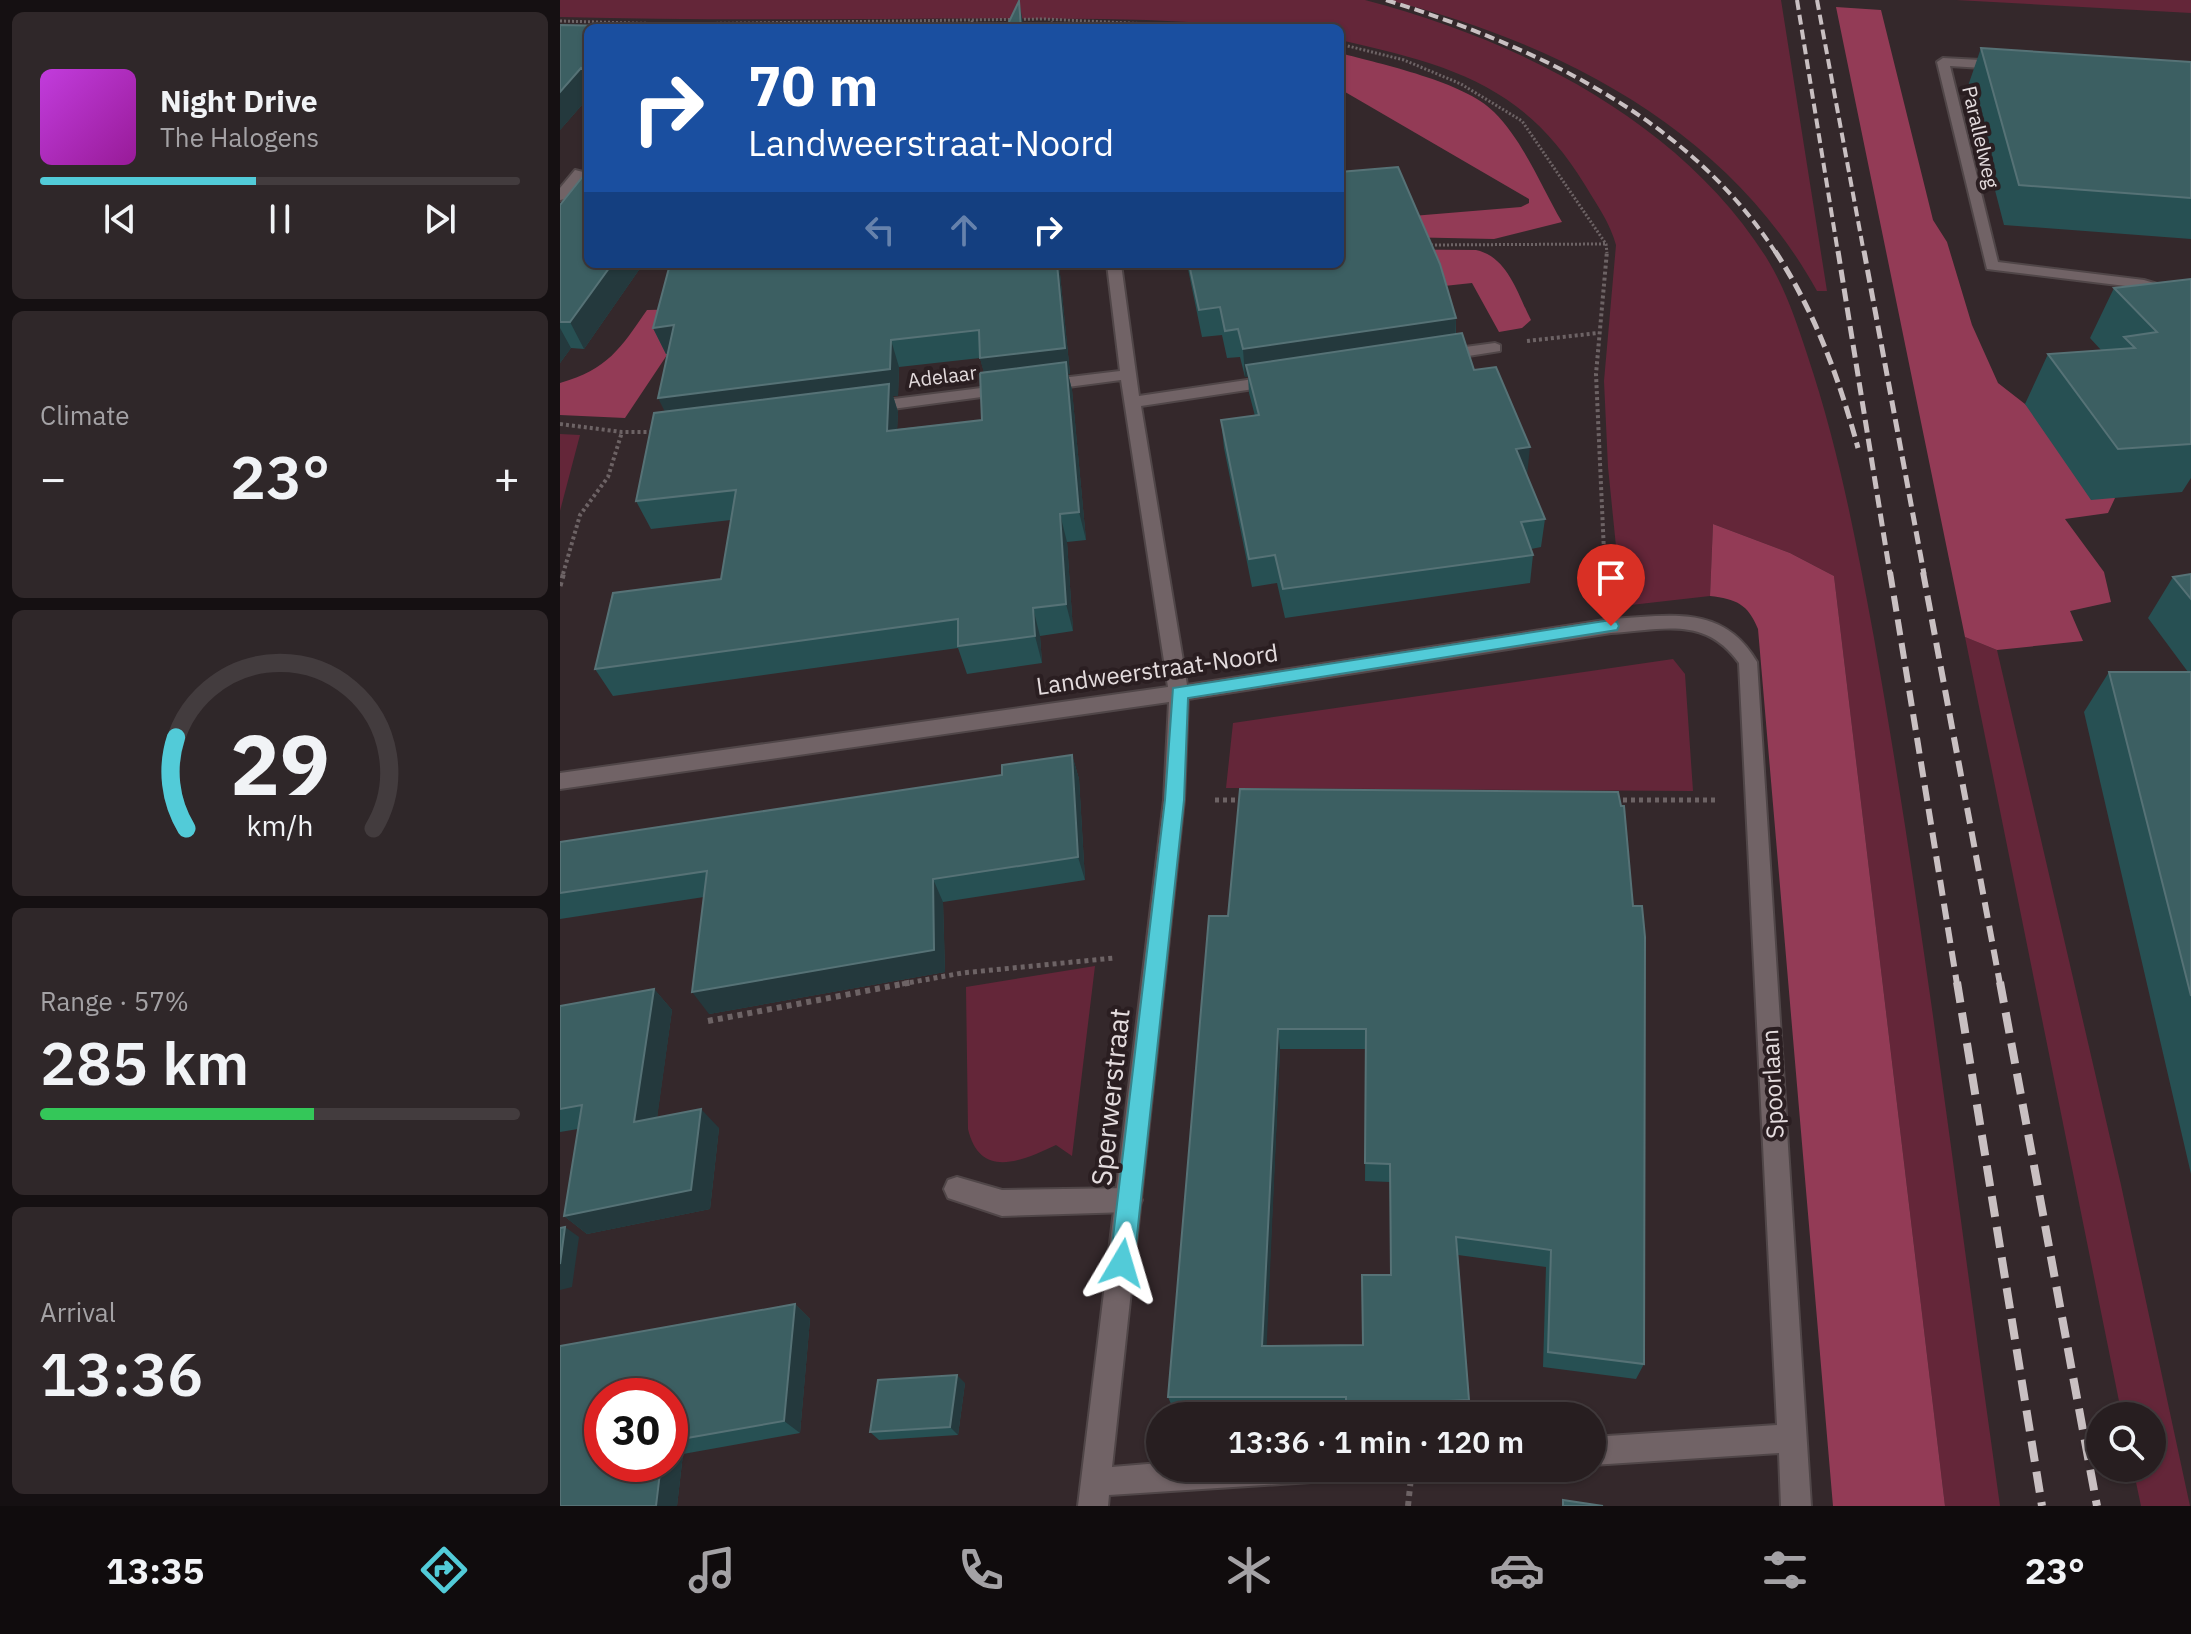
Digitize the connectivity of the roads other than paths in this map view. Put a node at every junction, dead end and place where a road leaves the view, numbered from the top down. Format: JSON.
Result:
{"nodes":[{"id":1,"x":2020,"y":67,"type":"edge"},
{"id":2,"x":560,"y":172,"type":"edge"},
{"id":3,"x":584,"y":173,"type":"edge"},
{"id":4,"x":560,"y":196,"type":"edge"},
{"id":5,"x":1115,"y":268,"type":"edge"},
{"id":6,"x":2191,"y":299,"type":"edge"},
{"id":7,"x":1495,"y":348,"type":"road end"},
{"id":8,"x":1432,"y":357,"type":"edge"},
{"id":9,"x":1128,"y":375,"type":"junction"},
{"id":10,"x":1290,"y":378,"type":"edge"},
{"id":11,"x":1133,"y":402,"type":"junction"},
{"id":12,"x":851,"y":410,"type":"edge"},
{"id":13,"x":1748,"y":662,"type":"joint"},
{"id":14,"x":1179,"y":693,"type":"junction"},
{"id":15,"x":560,"y":781,"type":"edge"},
{"id":16,"x":957,"y":1189,"type":"dead end"},
{"id":17,"x":1129,"y":1200,"type":"junction"},
{"id":18,"x":1792,"y":1438,"type":"junction"},
{"id":19,"x":1606,"y":1450,"type":"edge"},
{"id":20,"x":1194,"y":1482,"type":"edge"},
{"id":21,"x":1094,"y":1494,"type":"edge"},
{"id":22,"x":1796,"y":1506,"type":"edge"}],
"edges":[{"from":1,"to":6,"type":"street","name":"Parallelweg"},
{"from":2,"to":3,"type":"street"},
{"from":3,"to":4,"type":"street"},
{"from":5,"to":9,"type":"street"},
{"from":7,"to":8,"type":"street"},
{"from":9,"to":11,"type":"street"},
{"from":9,"to":12,"type":"street","name":"Adelaar"},
{"from":10,"to":11,"type":"street"},
{"from":11,"to":14,"type":"street"},
{"from":13,"to":14,"type":"street","name":"Landweerstraat-Noord"},
{"from":13,"to":18,"type":"street","name":"Spoorlaan"},
{"from":14,"to":15,"type":"street","name":"Landweerstraat-Noord"},
{"from":14,"to":17,"type":"street","name":"Sperwerstraat"},
{"from":16,"to":17,"type":"street"},
{"from":17,"to":21,"type":"street","name":"Sperwerstraat"},
{"from":18,"to":19,"type":"street"},
{"from":18,"to":22,"type":"street","name":"Spoorlaan"},
{"from":20,"to":21,"type":"street"}]}
